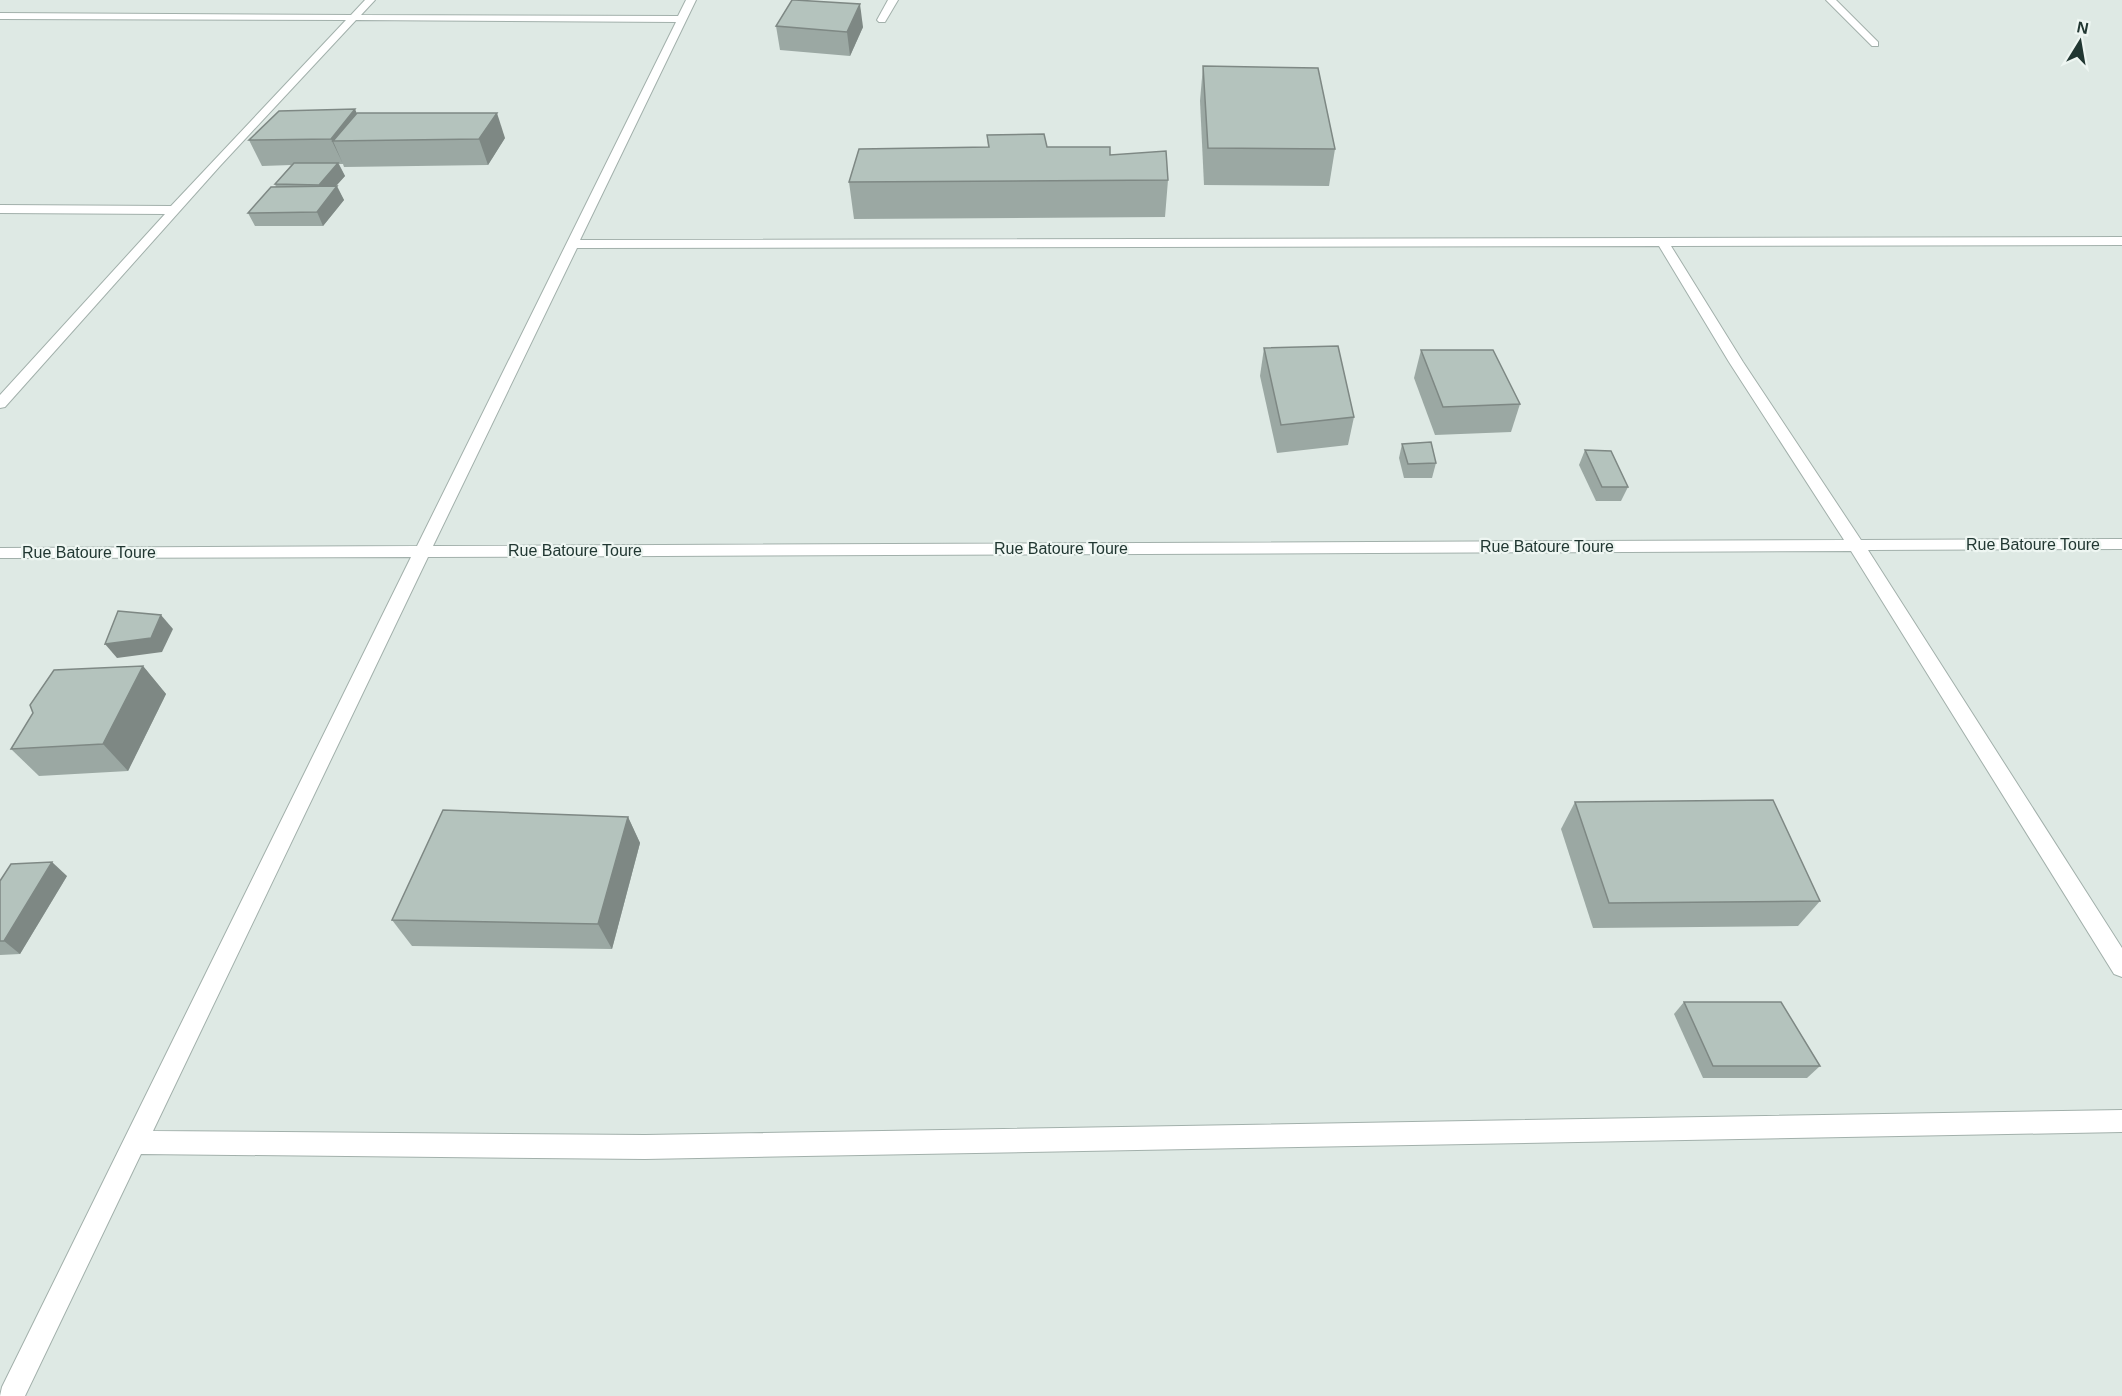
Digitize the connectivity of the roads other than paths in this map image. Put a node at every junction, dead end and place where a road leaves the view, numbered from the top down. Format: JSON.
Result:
{"nodes":[{"id":1,"x":370,"y":0,"type":"edge"},
{"id":2,"x":691,"y":0,"type":"edge"},
{"id":3,"x":893,"y":0,"type":"edge"},
{"id":4,"x":1831,"y":0,"type":"edge"},
{"id":5,"x":0,"y":16,"type":"edge"},
{"id":6,"x":352,"y":18,"type":"junction"},
{"id":7,"x":681,"y":19,"type":"junction"},
{"id":8,"x":882,"y":20,"type":"dead end"},
{"id":9,"x":1875,"y":44,"type":"dead end"},
{"id":10,"x":0,"y":209,"type":"edge"},
{"id":11,"x":175,"y":210,"type":"junction"},
{"id":12,"x":2108,"y":241,"type":"junction"},
{"id":13,"x":2122,"y":241,"type":"edge"},
{"id":14,"x":1663,"y":242,"type":"junction"},
{"id":15,"x":572,"y":244,"type":"junction"},
{"id":16,"x":2122,"y":254,"type":"edge"},
{"id":17,"x":0,"y":405,"type":"edge"},
{"id":18,"x":2122,"y":544,"type":"edge"},
{"id":19,"x":1856,"y":545,"type":"junction"},
{"id":20,"x":422,"y":551,"type":"junction"},
{"id":21,"x":0,"y":553,"type":"edge"},
{"id":22,"x":2122,"y":967,"type":"edge"},
{"id":23,"x":2122,"y":1121,"type":"edge"},
{"id":24,"x":135,"y":1142,"type":"junction"},
{"id":25,"x":11,"y":1396,"type":"edge"}],
"edges":[{"from":1,"to":6,"type":"street"},
{"from":2,"to":7,"type":"street"},
{"from":3,"to":8,"type":"street"},
{"from":4,"to":9,"type":"street"},
{"from":5,"to":6,"type":"street"},
{"from":6,"to":7,"type":"street"},
{"from":6,"to":11,"type":"street"},
{"from":7,"to":15,"type":"street"},
{"from":10,"to":11,"type":"street"},
{"from":11,"to":17,"type":"street"},
{"from":12,"to":13,"type":"street"},
{"from":12,"to":14,"type":"street"},
{"from":12,"to":16,"type":"street"},
{"from":14,"to":15,"type":"street"},
{"from":14,"to":19,"type":"street"},
{"from":15,"to":20,"type":"street"},
{"from":18,"to":19,"type":"street","name":"Rue Batoure Toure"},
{"from":19,"to":20,"type":"street","name":"Rue Batoure Toure"},
{"from":19,"to":22,"type":"street"},
{"from":20,"to":21,"type":"street","name":"Rue Batoure Toure"},
{"from":20,"to":24,"type":"street"},
{"from":23,"to":24,"type":"street"},
{"from":24,"to":25,"type":"street"}]}
